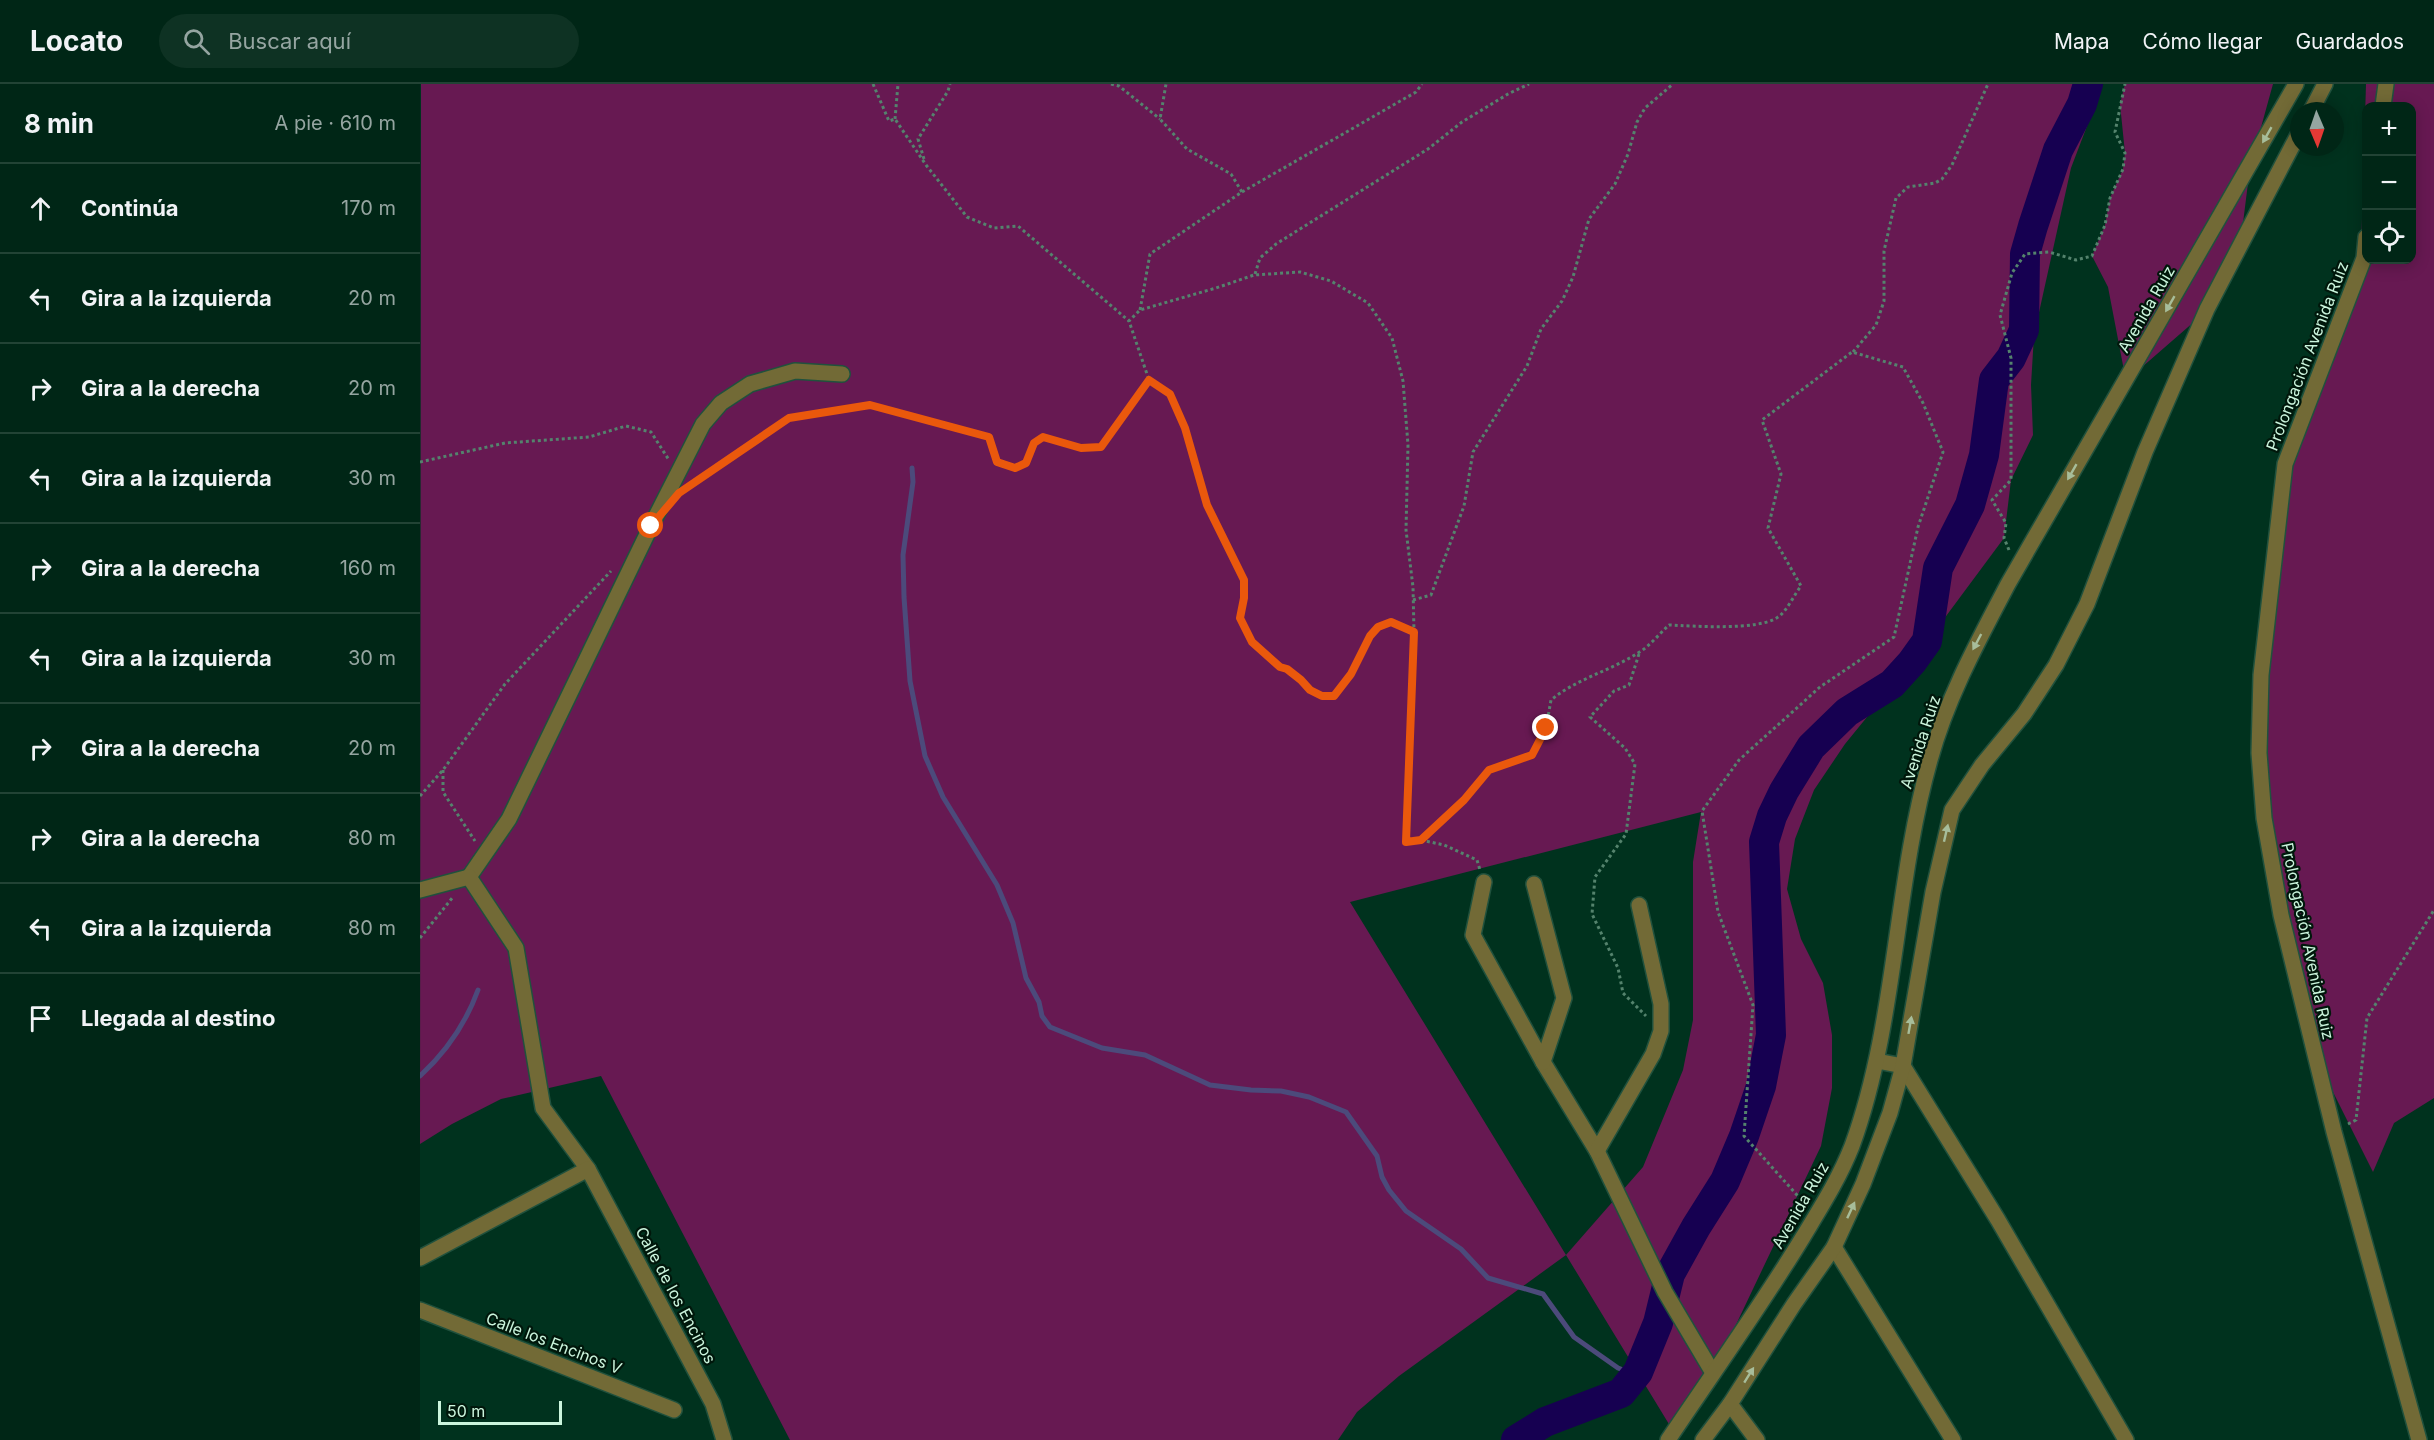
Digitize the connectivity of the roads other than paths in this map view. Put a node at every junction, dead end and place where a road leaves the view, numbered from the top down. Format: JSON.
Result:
{"nodes":[{"id":1,"x":2296,"y":84,"type":"edge"},
{"id":2,"x":2325,"y":84,"type":"edge"},
{"id":3,"x":2386,"y":84,"type":"edge"},
{"id":4,"x":2316,"y":102,"type":"edge"},
{"id":5,"x":2384,"y":102,"type":"edge"},
{"id":6,"x":2290,"y":150,"type":"edge"},
{"id":7,"x":2362,"y":263,"type":"edge"},
{"id":8,"x":842,"y":374,"type":"dead end"},
{"id":9,"x":469,"y":877,"type":"junction"},
{"id":10,"x":1484,"y":882,"type":"road end"},
{"id":11,"x":1534,"y":884,"type":"dead end"},
{"id":12,"x":420,"y":890,"type":"edge"},
{"id":13,"x":1639,"y":905,"type":"dead end"},
{"id":14,"x":1877,"y":1061,"type":"junction"},
{"id":15,"x":1543,"y":1062,"type":"junction"},
{"id":16,"x":1903,"y":1066,"type":"junction"},
{"id":17,"x":1597,"y":1151,"type":"junction"},
{"id":18,"x":588,"y":1169,"type":"junction"},
{"id":19,"x":1834,"y":1247,"type":"junction"},
{"id":20,"x":420,"y":1258,"type":"edge"},
{"id":21,"x":420,"y":1310,"type":"edge"},
{"id":22,"x":1713,"y":1373,"type":"junction"},
{"id":23,"x":1730,"y":1404,"type":"junction"},
{"id":24,"x":674,"y":1410,"type":"dead end"},
{"id":25,"x":724,"y":1440,"type":"edge"},
{"id":26,"x":1668,"y":1440,"type":"edge"},
{"id":27,"x":1703,"y":1440,"type":"edge"},
{"id":28,"x":1757,"y":1440,"type":"edge"},
{"id":29,"x":1953,"y":1440,"type":"edge"},
{"id":30,"x":2126,"y":1440,"type":"edge"},
{"id":31,"x":2419,"y":1440,"type":"edge"}],
"edges":[{"from":1,"to":14,"type":"street","name":"Avenida Ruiz","one_way":true},
{"from":2,"to":4,"type":"street"},
{"from":3,"to":5,"type":"street"},
{"from":16,"to":6,"type":"street","one_way":true},
{"from":7,"to":31,"type":"street","name":"Prolongación Avenida Ruiz"},
{"from":8,"to":9,"type":"street"},
{"from":9,"to":12,"type":"street"},
{"from":9,"to":18,"type":"street","name":"Calle de los Encinos"},
{"from":10,"to":15,"type":"street"},
{"from":11,"to":15,"type":"street"},
{"from":13,"to":17,"type":"street"},
{"from":14,"to":16,"type":"street"},
{"from":14,"to":22,"type":"street","name":"Avenida Ruiz"},
{"from":15,"to":17,"type":"street"},
{"from":19,"to":16,"type":"street","one_way":true},
{"from":16,"to":30,"type":"street"},
{"from":17,"to":22,"type":"street"},
{"from":18,"to":20,"type":"street"},
{"from":18,"to":25,"type":"street","name":"Calle de los Encinos"},
{"from":23,"to":19,"type":"street","one_way":true},
{"from":19,"to":29,"type":"street"},
{"from":21,"to":24,"type":"street","name":"Calle los Encinos V"},
{"from":22,"to":26,"type":"street","name":"Avenida Ruiz"},
{"from":23,"to":27,"type":"street"},
{"from":23,"to":28,"type":"street"}]}
